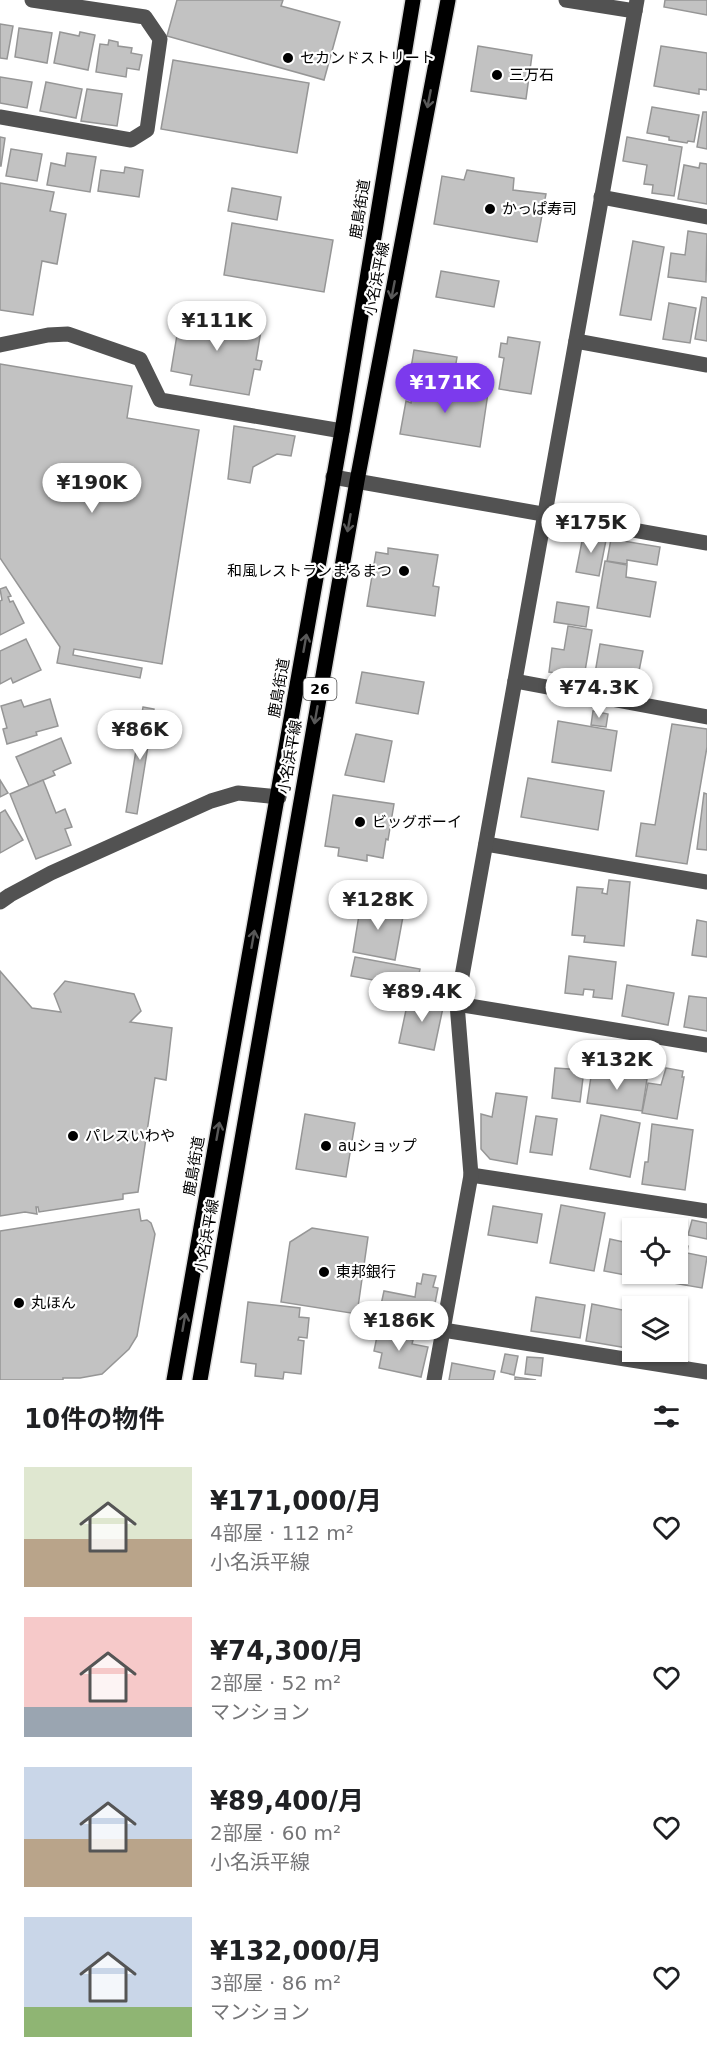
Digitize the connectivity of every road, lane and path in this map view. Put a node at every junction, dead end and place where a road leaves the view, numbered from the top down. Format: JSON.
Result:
{"nodes":[{"id":1,"x":32,"y":0,"type":"edge"},
{"id":2,"x":413,"y":0,"type":"edge"},
{"id":3,"x":448,"y":0,"type":"edge"},
{"id":4,"x":566,"y":0,"type":"edge"},
{"id":5,"x":636,"y":5,"type":"edge"},
{"id":6,"x":0,"y":117,"type":"edge"},
{"id":7,"x":602,"y":197,"type":"junction"},
{"id":8,"x":707,"y":217,"type":"edge"},
{"id":9,"x":576,"y":341,"type":"junction"},
{"id":10,"x":0,"y":345,"type":"edge"},
{"id":11,"x":707,"y":365,"type":"edge"},
{"id":12,"x":342,"y":431,"type":"junction"},
{"id":13,"x":333,"y":477,"type":"junction"},
{"id":14,"x":357,"y":481,"type":"junction"},
{"id":15,"x":545,"y":514,"type":"junction"},
{"id":16,"x":707,"y":543,"type":"edge"},
{"id":17,"x":515,"y":681,"type":"junction"},
{"id":18,"x":707,"y":717,"type":"edge"},
{"id":19,"x":279,"y":796,"type":"junction"},
{"id":20,"x":486,"y":844,"type":"junction"},
{"id":21,"x":707,"y":882,"type":"edge"},
{"id":22,"x":0,"y":902,"type":"edge"},
{"id":23,"x":457,"y":1004,"type":"junction"},
{"id":24,"x":707,"y":1045,"type":"edge"},
{"id":25,"x":471,"y":1175,"type":"junction"},
{"id":26,"x":707,"y":1211,"type":"edge"},
{"id":27,"x":443,"y":1330,"type":"junction"},
{"id":28,"x":707,"y":1372,"type":"edge"},
{"id":29,"x":174,"y":1380,"type":"edge"},
{"id":30,"x":200,"y":1380,"type":"edge"},
{"id":31,"x":434,"y":1380,"type":"edge"}],
"edges":[{"from":1,"to":6,"type":"street"},
{"from":2,"to":12,"type":"main road","name":"鹿島街道","number":"26"},
{"from":3,"to":14,"type":"main road","name":"小名浜平線","number":"26","one_way":true},
{"from":4,"to":5,"type":"street"},
{"from":5,"to":7,"type":"street"},
{"from":7,"to":8,"type":"street"},
{"from":7,"to":9,"type":"street"},
{"from":9,"to":11,"type":"street"},
{"from":9,"to":15,"type":"street"},
{"from":10,"to":12,"type":"street"},
{"from":12,"to":13,"type":"main road","name":"鹿島街道","number":"26"},
{"from":13,"to":14,"type":"street"},
{"from":19,"to":13,"type":"main road","name":"鹿島街道","number":"26","one_way":true},
{"from":14,"to":15,"type":"street"},
{"from":14,"to":30,"type":"main road","name":"小名浜平線","number":"26","one_way":true},
{"from":15,"to":16,"type":"street"},
{"from":15,"to":17,"type":"street"},
{"from":17,"to":18,"type":"street"},
{"from":17,"to":20,"type":"street"},
{"from":19,"to":22,"type":"street"},
{"from":29,"to":19,"type":"main road","name":"鹿島街道","number":"26","one_way":true},
{"from":20,"to":21,"type":"street"},
{"from":20,"to":23,"type":"street"},
{"from":23,"to":24,"type":"street"},
{"from":23,"to":25,"type":"street"},
{"from":25,"to":26,"type":"street"},
{"from":25,"to":27,"type":"street"},
{"from":27,"to":28,"type":"street"},
{"from":27,"to":31,"type":"street"}]}
